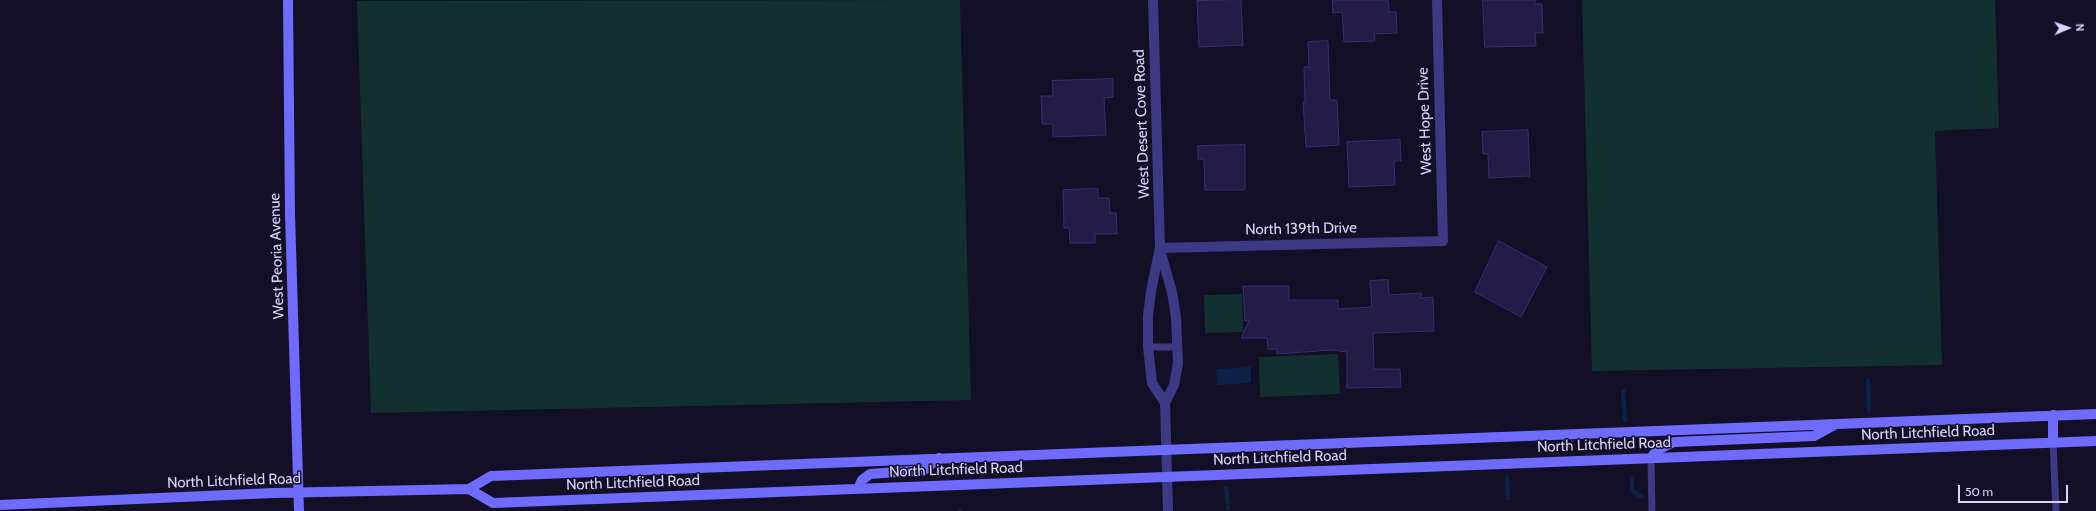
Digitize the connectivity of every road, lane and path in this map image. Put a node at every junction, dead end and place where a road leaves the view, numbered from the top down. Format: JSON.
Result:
{"nodes":[{"id":1,"x":288,"y":0,"type":"edge"},
{"id":2,"x":1153,"y":0,"type":"edge"},
{"id":3,"x":1437,"y":0,"type":"edge"},
{"id":4,"x":1444,"y":241,"type":"joint"},
{"id":5,"x":1160,"y":248,"type":"junction"},
{"id":6,"x":1148,"y":346,"type":"junction"},
{"id":7,"x":1177,"y":347,"type":"junction"},
{"id":8,"x":1165,"y":403,"type":"junction"},
{"id":9,"x":2096,"y":414,"type":"edge"},
{"id":10,"x":2053,"y":415,"type":"junction"},
{"id":11,"x":1838,"y":424,"type":"junction"},
{"id":12,"x":2096,"y":441,"type":"edge"},
{"id":13,"x":2053,"y":442,"type":"junction"},
{"id":14,"x":1166,"y":450,"type":"junction"},
{"id":15,"x":939,"y":458,"type":"junction"},
{"id":16,"x":1651,"y":458,"type":"junction"},
{"id":17,"x":1167,"y":477,"type":"junction"},
{"id":18,"x":470,"y":489,"type":"junction"},
{"id":19,"x":858,"y":489,"type":"junction"},
{"id":20,"x":299,"y":494,"type":"junction"},
{"id":21,"x":0,"y":505,"type":"edge"},
{"id":22,"x":299,"y":511,"type":"edge"},
{"id":23,"x":1168,"y":511,"type":"edge"},
{"id":24,"x":1652,"y":511,"type":"edge"},
{"id":25,"x":2056,"y":511,"type":"edge"}],
"edges":[{"from":1,"to":20,"type":"main road","name":"West Peoria Avenue"},
{"from":2,"to":5,"type":"street","name":"West Desert Cove Road"},
{"from":3,"to":4,"type":"street","name":"West Hope Drive"},
{"from":4,"to":5,"type":"street","name":"North 139th Drive"},
{"from":5,"to":6,"type":"street","name":"West Desert Cove Road"},
{"from":5,"to":7,"type":"street","name":"West Desert Cove Road"},
{"from":6,"to":7,"type":"lane"},
{"from":6,"to":8,"type":"street","name":"West Desert Cove Road"},
{"from":7,"to":8,"type":"street","name":"West Desert Cove Road"},
{"from":8,"to":14,"type":"street","name":"West Desert Cove Road"},
{"from":9,"to":10,"type":"main road","name":"North Litchfield Road"},
{"from":10,"to":11,"type":"main road","name":"North Litchfield Road"},
{"from":10,"to":13,"type":"main road"},
{"from":11,"to":14,"type":"main road","name":"North Litchfield Road"},
{"from":11,"to":16,"type":"main road"},
{"from":12,"to":13,"type":"main road","name":"North Litchfield Road"},
{"from":13,"to":16,"type":"main road","name":"North Litchfield Road"},
{"from":13,"to":25,"type":"lane"},
{"from":14,"to":15,"type":"main road","name":"North Litchfield Road"},
{"from":14,"to":17,"type":"street","name":"West Desert Cove Road"},
{"from":15,"to":18,"type":"main road","name":"North Litchfield Road"},
{"from":15,"to":19,"type":"main road"},
{"from":16,"to":17,"type":"main road","name":"North Litchfield Road"},
{"from":16,"to":24,"type":"lane"},
{"from":17,"to":19,"type":"main road","name":"North Litchfield Road"},
{"from":17,"to":23,"type":"street","name":"West Desert Cove Road"},
{"from":18,"to":19,"type":"main road","name":"North Litchfield Road"},
{"from":18,"to":20,"type":"main road","name":"North Litchfield Road"},
{"from":20,"to":21,"type":"main road","name":"North Litchfield Road"},
{"from":20,"to":22,"type":"main road","name":"West Peoria Avenue"}]}
